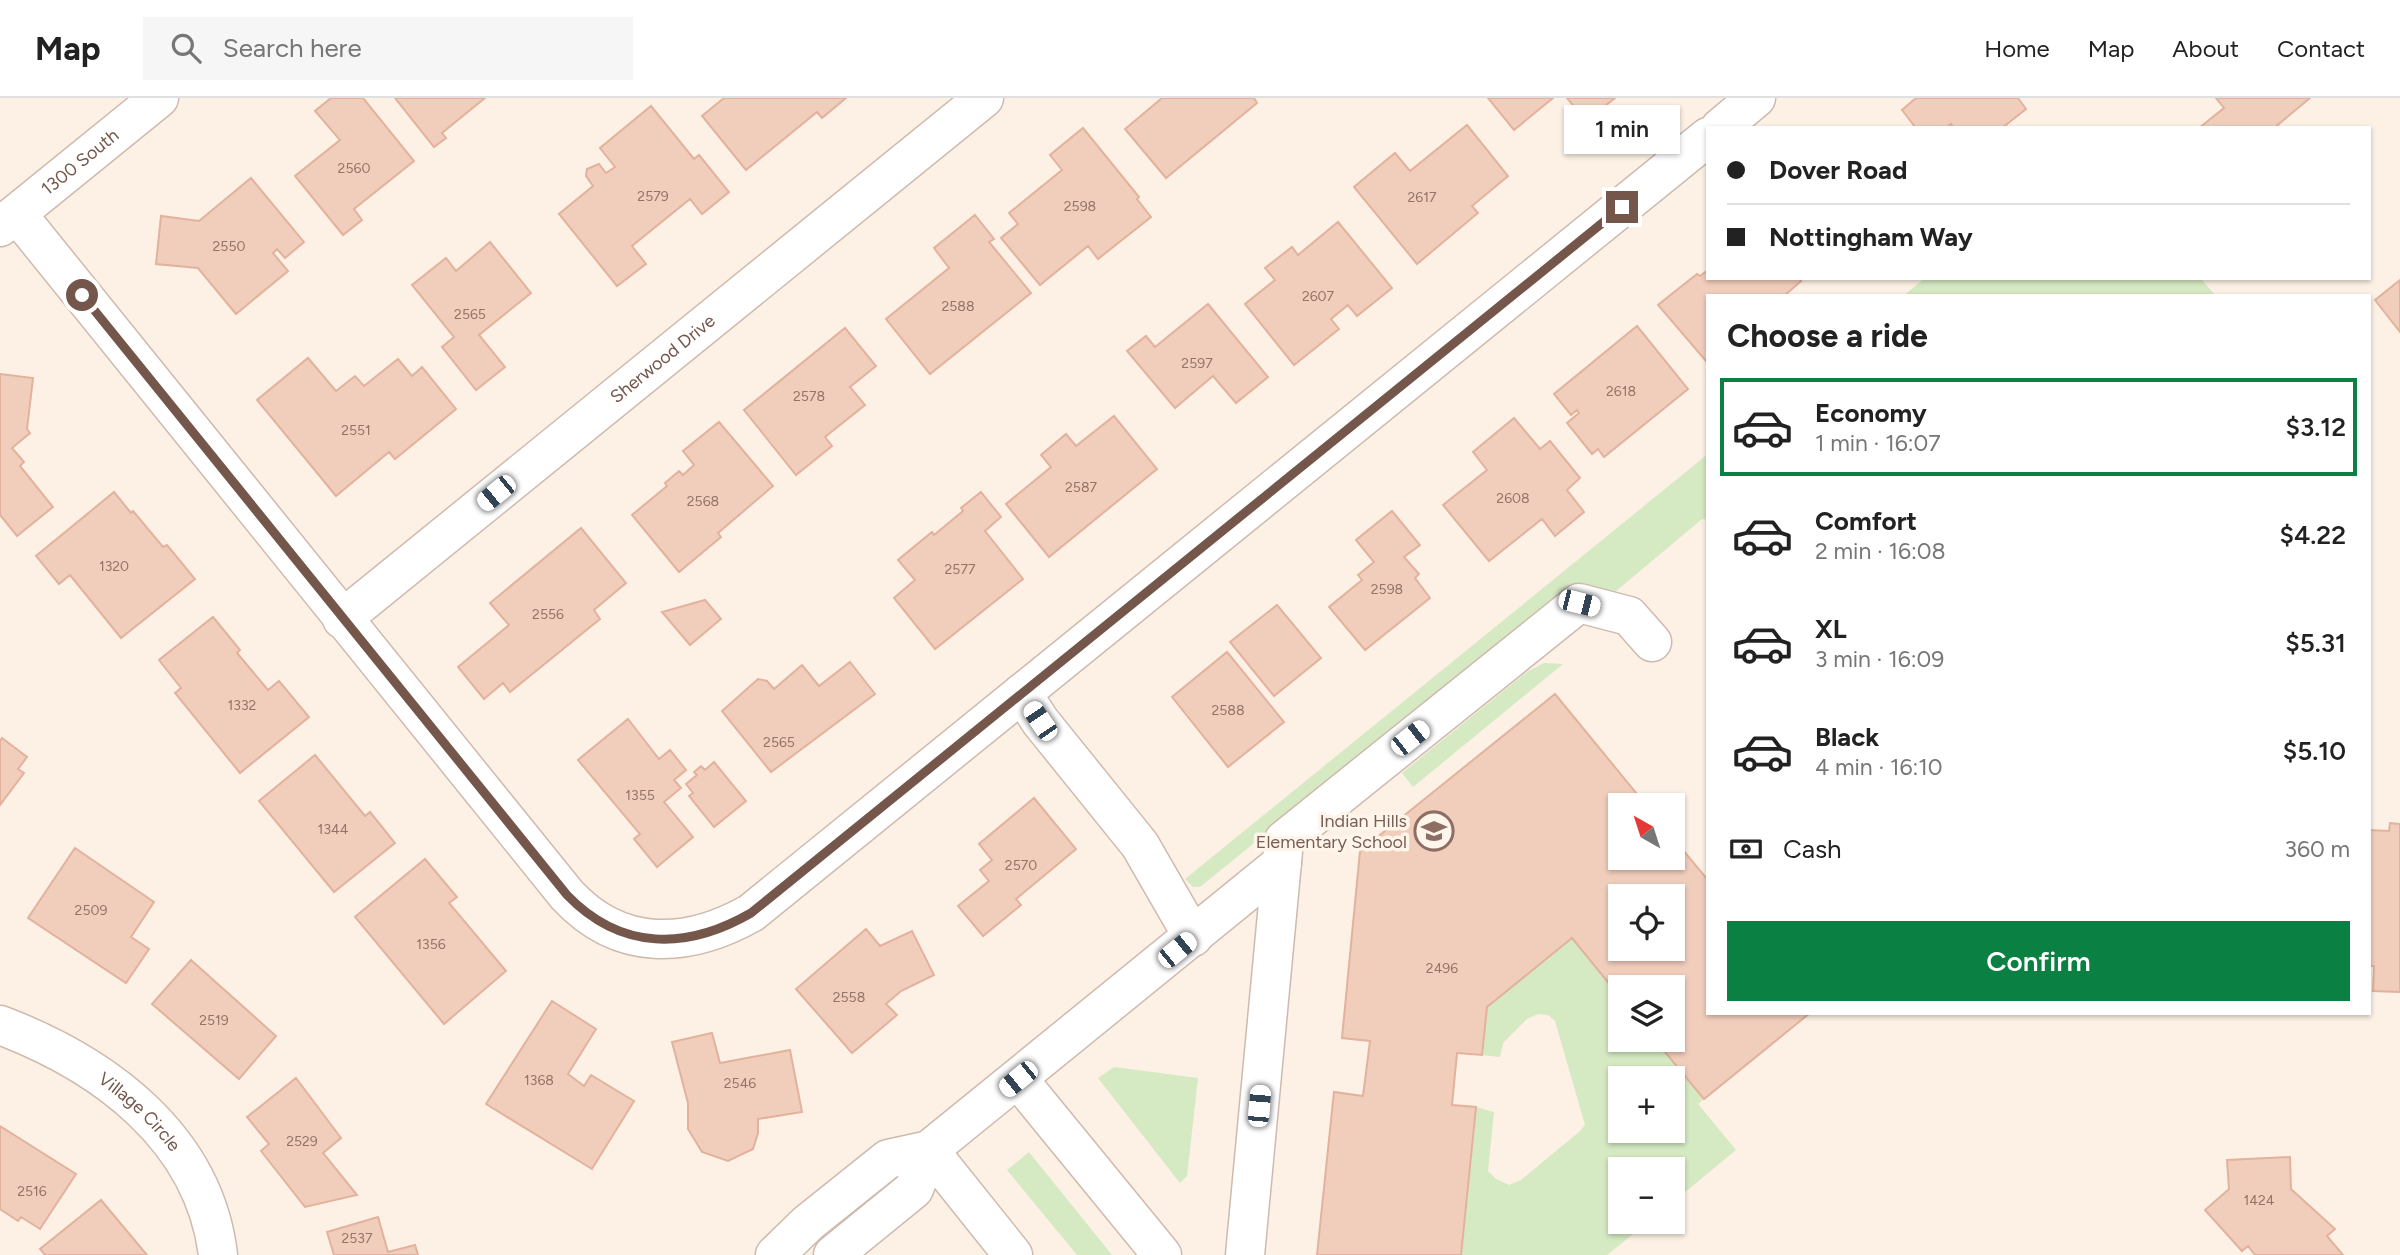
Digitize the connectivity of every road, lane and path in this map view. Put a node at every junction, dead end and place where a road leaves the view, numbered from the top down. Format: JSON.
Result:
{"nodes":[{"id":1,"x":159,"y":98,"type":"edge"},
{"id":2,"x":984,"y":98,"type":"edge"},
{"id":3,"x":1756,"y":98,"type":"edge"},
{"id":4,"x":1722,"y":126,"type":"edge"},
{"id":5,"x":1706,"y":139,"type":"edge"},
{"id":6,"x":8,"y":221,"type":"edge"},
{"id":7,"x":342,"y":619,"type":"junction"},
{"id":8,"x":1652,"y":642,"type":"dead end"},
{"id":9,"x":1022,"y":693,"type":"junction"},
{"id":10,"x":1282,"y":863,"type":"junction"},
{"id":11,"x":1193,"y":937,"type":"junction"},
{"id":12,"x":0,"y":1025,"type":"edge"},
{"id":13,"x":1018,"y":1079,"type":"junction"},
{"id":14,"x":929,"y":1150,"type":"junction"},
{"id":15,"x":218,"y":1255,"type":"edge"},
{"id":16,"x":775,"y":1255,"type":"edge"},
{"id":17,"x":833,"y":1255,"type":"edge"},
{"id":18,"x":1013,"y":1255,"type":"edge"},
{"id":19,"x":1162,"y":1255,"type":"edge"},
{"id":20,"x":1245,"y":1255,"type":"edge"}],
"edges":[{"from":1,"to":6,"type":"street","name":"1300 South"},
{"from":2,"to":7,"type":"street","name":"Sherwood Drive"},
{"from":3,"to":4,"type":"street"},
{"from":5,"to":9,"type":"street"},
{"from":6,"to":7,"type":"street"},
{"from":7,"to":9,"type":"street"},
{"from":8,"to":10,"type":"street"},
{"from":9,"to":11,"type":"street"},
{"from":10,"to":11,"type":"street"},
{"from":10,"to":20,"type":"street"},
{"from":11,"to":13,"type":"street"},
{"from":12,"to":15,"type":"street","name":"Village Circle"},
{"from":13,"to":14,"type":"street"},
{"from":13,"to":19,"type":"street"},
{"from":14,"to":16,"type":"street"},
{"from":14,"to":17,"type":"street"},
{"from":14,"to":18,"type":"street"}]}
